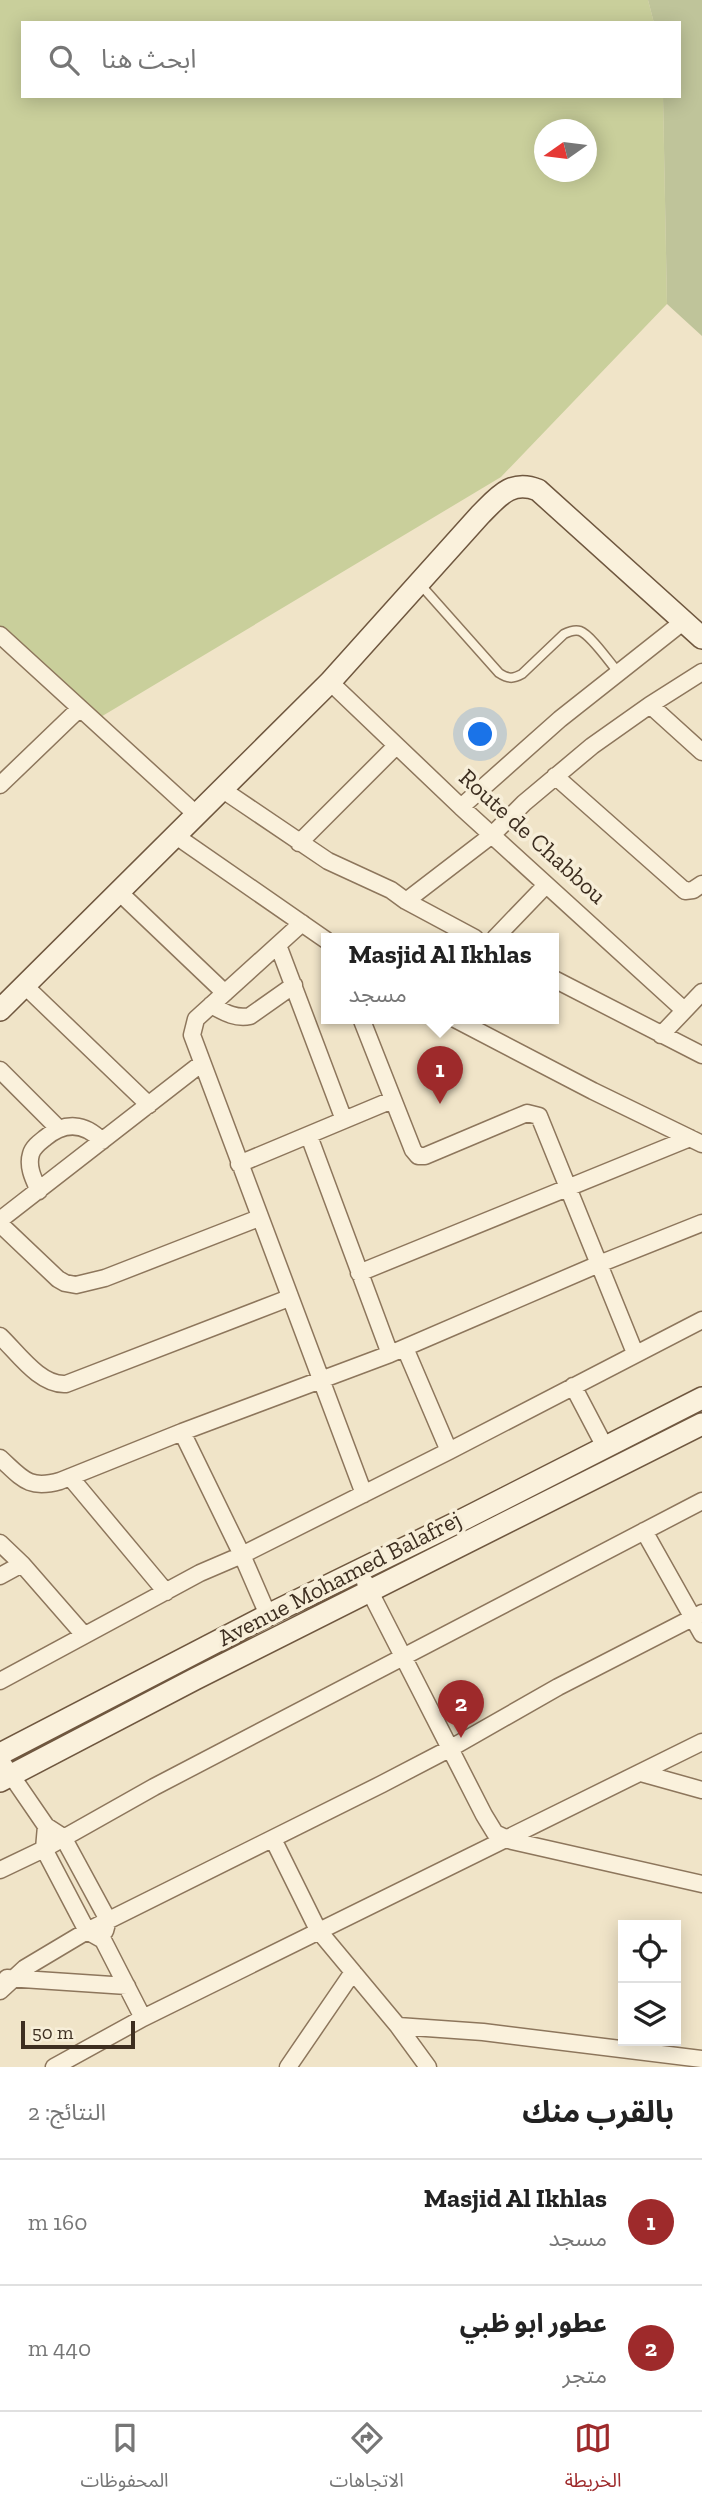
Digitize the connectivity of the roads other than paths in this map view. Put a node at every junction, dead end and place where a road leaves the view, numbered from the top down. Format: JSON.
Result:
{"nodes":[{"id":1,"x":419,"y":583,"type":"junction"},
{"id":2,"x":684,"y":621,"type":"junction"},
{"id":3,"x":0,"y":635,"type":"edge"},
{"id":4,"x":702,"y":638,"type":"edge"},
{"id":5,"x":618,"y":672,"type":"junction"},
{"id":6,"x":702,"y":672,"type":"edge"},
{"id":7,"x":330,"y":682,"type":"junction"},
{"id":8,"x":650,"y":705,"type":"junction"},
{"id":9,"x":79,"y":709,"type":"junction"},
{"id":10,"x":396,"y":746,"type":"junction"},
{"id":11,"x":702,"y":751,"type":"edge"},
{"id":12,"x":555,"y":776,"type":"junction"},
{"id":13,"x":0,"y":785,"type":"edge"},
{"id":14,"x":223,"y":790,"type":"junction"},
{"id":15,"x":461,"y":807,"type":"junction"},
{"id":16,"x":197,"y":816,"type":"junction"},
{"id":17,"x":492,"y":835,"type":"junction"},
{"id":18,"x":176,"y":836,"type":"junction"},
{"id":19,"x":299,"y":843,"type":"junction"},
{"id":20,"x":702,"y":884,"type":"edge"},
{"id":21,"x":546,"y":885,"type":"junction"},
{"id":22,"x":119,"y":892,"type":"junction"},
{"id":23,"x":406,"y":901,"type":"junction"},
{"id":24,"x":302,"y":923,"type":"junction"},
{"id":25,"x":466,"y":933,"type":"edge"},
{"id":26,"x":500,"y":933,"type":"edge"},
{"id":27,"x":321,"y":936,"type":"edge"},
{"id":28,"x":278,"y":945,"type":"junction"},
{"id":29,"x":559,"y":982,"type":"edge"},
{"id":30,"x":293,"y":985,"type":"junction"},
{"id":31,"x":702,"y":992,"type":"edge"},
{"id":32,"x":225,"y":993,"type":"junction"},
{"id":33,"x":9,"y":996,"type":"edge"},
{"id":34,"x":211,"y":1005,"type":"junction"},
{"id":35,"x":684,"y":1010,"type":"junction"},
{"id":36,"x":363,"y":1024,"type":"edge"},
{"id":37,"x":465,"y":1024,"type":"edge"},
{"id":38,"x":661,"y":1035,"type":"junction"},
{"id":39,"x":702,"y":1055,"type":"edge"},
{"id":40,"x":202,"y":1063,"type":"junction"},
{"id":41,"x":0,"y":1070,"type":"edge"},
{"id":42,"x":392,"y":1100,"type":"junction"},
{"id":43,"x":149,"y":1105,"type":"junction"},
{"id":44,"x":344,"y":1120,"type":"junction"},
{"id":45,"x":58,"y":1128,"type":"junction"},
{"id":46,"x":309,"y":1136,"type":"junction"},
{"id":47,"x":102,"y":1141,"type":"junction"},
{"id":48,"x":696,"y":1141,"type":"edge"},
{"id":49,"x":239,"y":1164,"type":"junction"},
{"id":50,"x":568,"y":1188,"type":"junction"},
{"id":51,"x":39,"y":1191,"type":"junction"},
{"id":52,"x":259,"y":1218,"type":"junction"},
{"id":53,"x":0,"y":1222,"type":"edge"},
{"id":54,"x":702,"y":1223,"type":"edge"},
{"id":55,"x":599,"y":1264,"type":"junction"},
{"id":56,"x":359,"y":1273,"type":"junction"},
{"id":57,"x":289,"y":1298,"type":"junction"},
{"id":58,"x":702,"y":1320,"type":"edge"},
{"id":59,"x":0,"y":1336,"type":"edge"},
{"id":60,"x":398,"y":1351,"type":"junction"},
{"id":61,"x":635,"y":1353,"type":"junction"},
{"id":62,"x":321,"y":1381,"type":"junction"},
{"id":63,"x":573,"y":1386,"type":"junction"},
{"id":64,"x":702,"y":1398,"type":"edge"},
{"id":65,"x":702,"y":1424,"type":"edge"},
{"id":66,"x":182,"y":1432,"type":"junction"},
{"id":67,"x":605,"y":1447,"type":"junction"},
{"id":68,"x":449,"y":1451,"type":"junction"},
{"id":69,"x":0,"y":1458,"type":"edge"},
{"id":70,"x":70,"y":1477,"type":"junction"},
{"id":71,"x":364,"y":1494,"type":"junction"},
{"id":72,"x":702,"y":1501,"type":"edge"},
{"id":73,"x":644,"y":1531,"type":"junction"},
{"id":74,"x":0,"y":1543,"type":"edge"},
{"id":75,"x":242,"y":1555,"type":"junction"},
{"id":76,"x":22,"y":1564,"type":"junction"},
{"id":77,"x":360,"y":1570,"type":"junction"},
{"id":78,"x":0,"y":1576,"type":"edge"},
{"id":79,"x":370,"y":1591,"type":"junction"},
{"id":80,"x":166,"y":1592,"type":"junction"},
{"id":81,"x":268,"y":1615,"type":"junction"},
{"id":82,"x":698,"y":1616,"type":"edge"},
{"id":83,"x":702,"y":1634,"type":"edge"},
{"id":84,"x":84,"y":1635,"type":"junction"},
{"id":85,"x":403,"y":1657,"type":"junction"},
{"id":86,"x":0,"y":1681,"type":"edge"},
{"id":87,"x":702,"y":1742,"type":"edge"},
{"id":88,"x":451,"y":1748,"type":"junction"},
{"id":89,"x":3,"y":1767,"type":"edge"},
{"id":90,"x":641,"y":1773,"type":"junction"},
{"id":91,"x":702,"y":1790,"type":"edge"},
{"id":92,"x":46,"y":1826,"type":"junction"},
{"id":93,"x":63,"y":1837,"type":"junction"},
{"id":94,"x":273,"y":1839,"type":"junction"},
{"id":95,"x":507,"y":1839,"type":"junction"},
{"id":96,"x":44,"y":1849,"type":"junction"},
{"id":97,"x":0,"y":1870,"type":"edge"},
{"id":98,"x":702,"y":1884,"type":"edge"},
{"id":99,"x":107,"y":1920,"type":"junction"},
{"id":100,"x":318,"y":1930,"type":"junction"},
{"id":101,"x":87,"y":1931,"type":"junction"},
{"id":102,"x":103,"y":1940,"type":"junction"},
{"id":103,"x":353,"y":1972,"type":"junction"},
{"id":104,"x":6,"y":1978,"type":"edge"},
{"id":105,"x":127,"y":1986,"type":"junction"},
{"id":106,"x":0,"y":1991,"type":"edge"},
{"id":107,"x":143,"y":2018,"type":"junction"},
{"id":108,"x":398,"y":2026,"type":"junction"},
{"id":109,"x":702,"y":2059,"type":"edge"},
{"id":110,"x":54,"y":2067,"type":"edge"},
{"id":111,"x":288,"y":2067,"type":"edge"},
{"id":112,"x":428,"y":2067,"type":"edge"}],
"edges":[{"from":1,"to":2,"type":"street"},
{"from":1,"to":5,"type":"lane"},
{"from":1,"to":7,"type":"street"},
{"from":2,"to":4,"type":"street"},
{"from":2,"to":5,"type":"street"},
{"from":3,"to":9,"type":"street"},
{"from":5,"to":15,"type":"street"},
{"from":6,"to":8,"type":"street"},
{"from":7,"to":10,"type":"street","name":"Route de Chabbou"},
{"from":7,"to":14,"type":"street"},
{"from":8,"to":11,"type":"street"},
{"from":8,"to":12,"type":"street"},
{"from":9,"to":13,"type":"street"},
{"from":9,"to":16,"type":"street"},
{"from":10,"to":15,"type":"street","name":"Route de Chabbou"},
{"from":10,"to":19,"type":"street"},
{"from":12,"to":17,"type":"street"},
{"from":12,"to":20,"type":"street"},
{"from":14,"to":16,"type":"street"},
{"from":14,"to":19,"type":"street"},
{"from":15,"to":17,"type":"street","name":"Route de Chabbou"},
{"from":16,"to":18,"type":"street"},
{"from":17,"to":21,"type":"street","name":"Route de Chabbou"},
{"from":17,"to":23,"type":"street"},
{"from":18,"to":22,"type":"street"},
{"from":18,"to":24,"type":"street"},
{"from":19,"to":23,"type":"street"},
{"from":21,"to":26,"type":"street"},
{"from":21,"to":35,"type":"street","name":"Route de Chabbou"},
{"from":22,"to":32,"type":"street"},
{"from":22,"to":33,"type":"street"},
{"from":23,"to":25,"type":"street"},
{"from":24,"to":27,"type":"street"},
{"from":24,"to":28,"type":"street"},
{"from":28,"to":30,"type":"street"},
{"from":28,"to":32,"type":"street"},
{"from":29,"to":38,"type":"street"},
{"from":30,"to":34,"type":"street"},
{"from":30,"to":44,"type":"street"},
{"from":31,"to":35,"type":"street"},
{"from":32,"to":34,"type":"street"},
{"from":33,"to":43,"type":"street"},
{"from":34,"to":40,"type":"street"},
{"from":35,"to":38,"type":"street"},
{"from":36,"to":42,"type":"street"},
{"from":37,"to":48,"type":"street"},
{"from":38,"to":39,"type":"street"},
{"from":40,"to":43,"type":"street"},
{"from":40,"to":49,"type":"street"},
{"from":41,"to":45,"type":"street"},
{"from":42,"to":44,"type":"street"},
{"from":42,"to":50,"type":"street"},
{"from":43,"to":47,"type":"street"},
{"from":44,"to":46,"type":"street"},
{"from":45,"to":47,"type":"street"},
{"from":45,"to":51,"type":"street"},
{"from":46,"to":49,"type":"street"},
{"from":46,"to":56,"type":"street"},
{"from":47,"to":51,"type":"street"},
{"from":48,"to":50,"type":"street"},
{"from":49,"to":52,"type":"street"},
{"from":50,"to":55,"type":"street"},
{"from":50,"to":56,"type":"street"},
{"from":51,"to":53,"type":"street"},
{"from":52,"to":53,"type":"street"},
{"from":52,"to":57,"type":"street"},
{"from":54,"to":55,"type":"street"},
{"from":55,"to":60,"type":"street"},
{"from":55,"to":61,"type":"street"},
{"from":56,"to":60,"type":"street"},
{"from":57,"to":59,"type":"street"},
{"from":57,"to":62,"type":"street"},
{"from":58,"to":61,"type":"street"},
{"from":60,"to":62,"type":"street"},
{"from":60,"to":68,"type":"street"},
{"from":61,"to":63,"type":"street"},
{"from":62,"to":66,"type":"street"},
{"from":62,"to":71,"type":"street"},
{"from":63,"to":67,"type":"street"},
{"from":63,"to":68,"type":"street"},
{"from":64,"to":67,"type":"street","name":"Avenue Mohamed Balafrej"},
{"from":65,"to":79,"type":"street","name":"Avenue Mohamed Balafrej"},
{"from":66,"to":70,"type":"street"},
{"from":66,"to":75,"type":"street"},
{"from":67,"to":77,"type":"street","name":"Avenue Mohamed Balafrej"},
{"from":68,"to":71,"type":"street"},
{"from":69,"to":70,"type":"street"},
{"from":70,"to":80,"type":"street"},
{"from":71,"to":75,"type":"street"},
{"from":72,"to":73,"type":"street"},
{"from":73,"to":82,"type":"street"},
{"from":73,"to":85,"type":"street"},
{"from":74,"to":76,"type":"street"},
{"from":75,"to":80,"type":"street"},
{"from":75,"to":81,"type":"street"},
{"from":76,"to":78,"type":"street"},
{"from":76,"to":84,"type":"street"},
{"from":77,"to":79,"type":"street"},
{"from":77,"to":81,"type":"street","name":"Avenue Mohamed Balafrej"},
{"from":79,"to":85,"type":"street"},
{"from":79,"to":89,"type":"street","name":"Avenue Mohamed Balafrej"},
{"from":80,"to":84,"type":"street"},
{"from":81,"to":89,"type":"street","name":"Avenue Mohamed Balafrej"},
{"from":82,"to":83,"type":"street"},
{"from":82,"to":88,"type":"street"},
{"from":84,"to":86,"type":"street"},
{"from":85,"to":88,"type":"street"},
{"from":85,"to":93,"type":"street"},
{"from":87,"to":90,"type":"street"},
{"from":88,"to":94,"type":"street"},
{"from":88,"to":95,"type":"street"},
{"from":89,"to":92,"type":"street"},
{"from":90,"to":91,"type":"street"},
{"from":90,"to":95,"type":"street"},
{"from":92,"to":93,"type":"street"},
{"from":92,"to":96,"type":"street"},
{"from":93,"to":96,"type":"street"},
{"from":93,"to":99,"type":"street"},
{"from":94,"to":99,"type":"street"},
{"from":94,"to":100,"type":"street"},
{"from":95,"to":98,"type":"street"},
{"from":95,"to":100,"type":"street"},
{"from":96,"to":97,"type":"street"},
{"from":96,"to":101,"type":"street"},
{"from":99,"to":101,"type":"street"},
{"from":99,"to":102,"type":"street"},
{"from":100,"to":103,"type":"street"},
{"from":100,"to":107,"type":"street"},
{"from":101,"to":102,"type":"street"},
{"from":101,"to":104,"type":"street"},
{"from":102,"to":105,"type":"street"},
{"from":103,"to":108,"type":"street"},
{"from":103,"to":111,"type":"street"},
{"from":104,"to":105,"type":"street"},
{"from":104,"to":106,"type":"street"},
{"from":105,"to":107,"type":"street"},
{"from":107,"to":110,"type":"street"},
{"from":108,"to":109,"type":"street"},
{"from":108,"to":112,"type":"street"}]}
